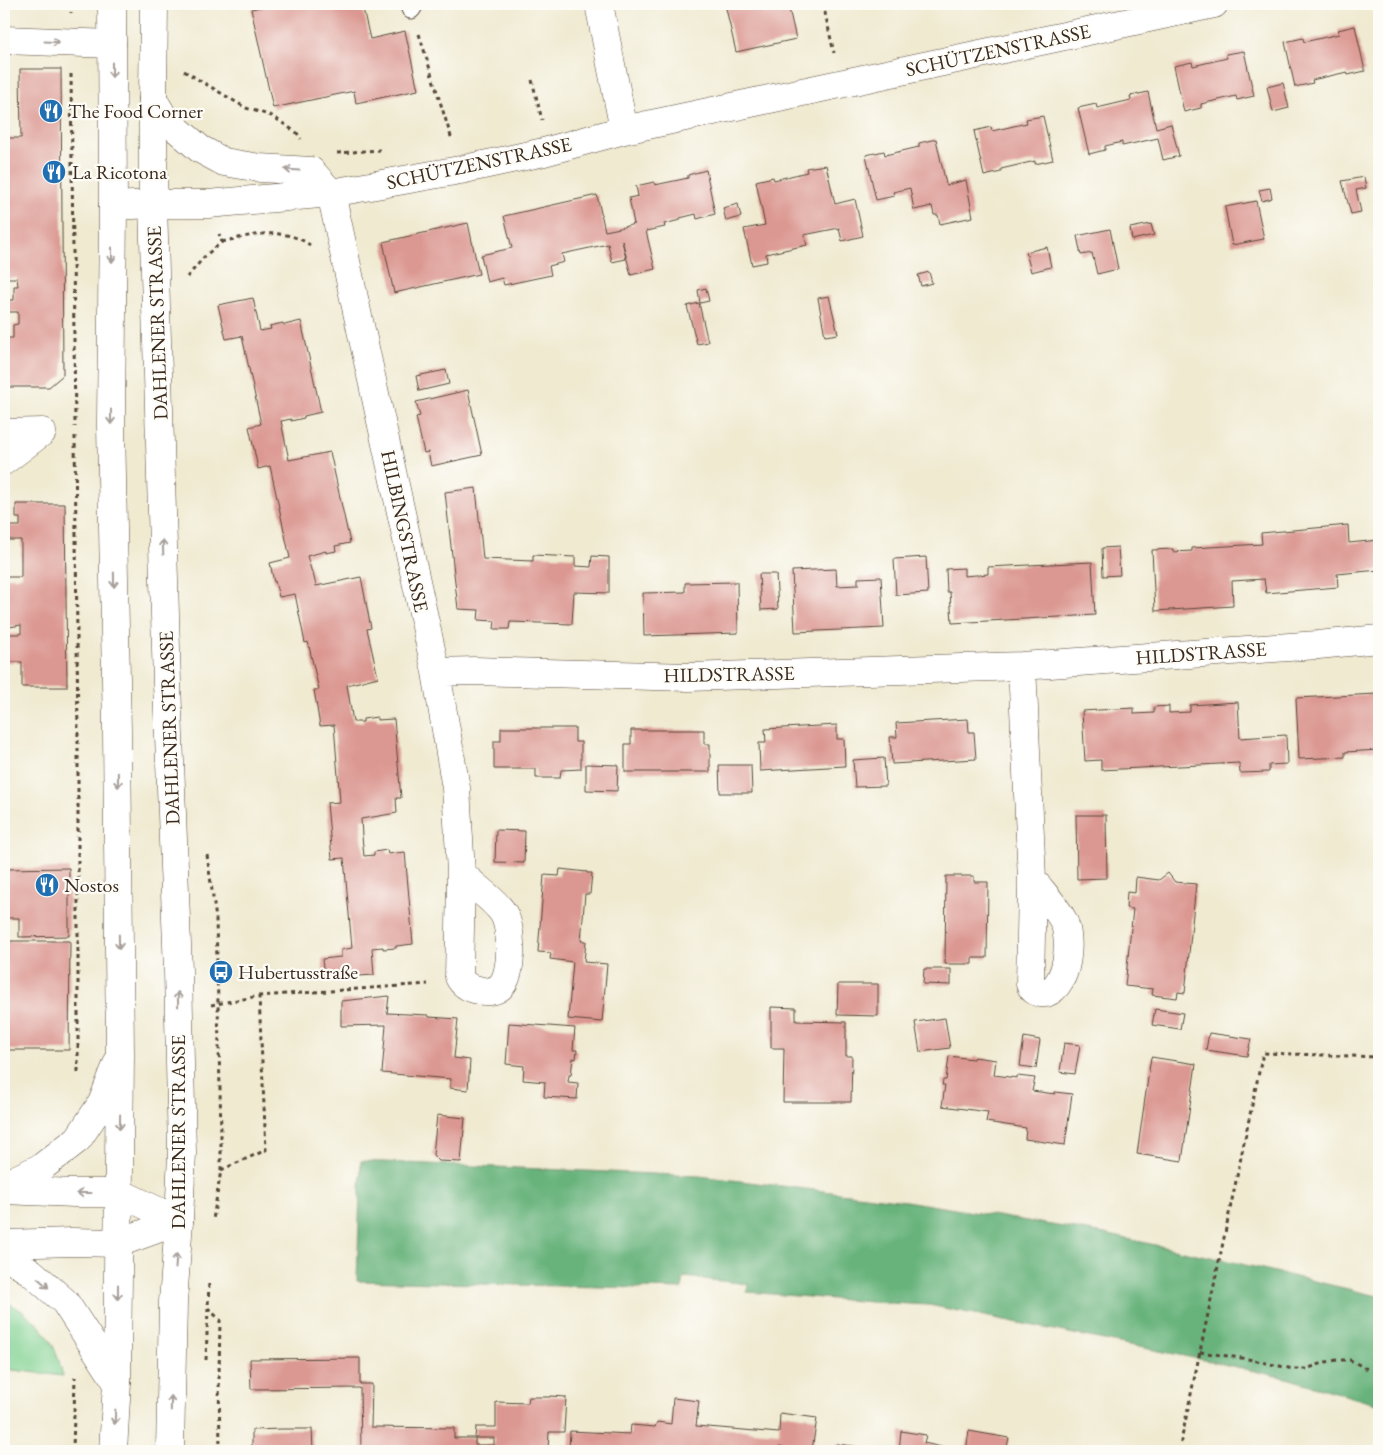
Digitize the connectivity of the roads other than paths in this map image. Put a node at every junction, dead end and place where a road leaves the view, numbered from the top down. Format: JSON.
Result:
{"nodes":[{"id":1,"x":112,"y":4,"type":"edge"},
{"id":2,"x":154,"y":4,"type":"edge"},
{"id":3,"x":599,"y":4,"type":"edge"},
{"id":4,"x":1214,"y":4,"type":"edge"},
{"id":5,"x":4,"y":40,"type":"edge"},
{"id":6,"x":112,"y":44,"type":"junction"},
{"id":7,"x":153,"y":99,"type":"junction"},
{"id":8,"x":624,"y":130,"type":"junction"},
{"id":9,"x":331,"y":193,"type":"junction"},
{"id":10,"x":153,"y":204,"type":"junction"},
{"id":11,"x":113,"y":206,"type":"junction"},
{"id":12,"x":4,"y":433,"type":"edge"},
{"id":13,"x":4,"y":461,"type":"edge"},
{"id":14,"x":1379,"y":639,"type":"edge"},
{"id":15,"x":1022,"y":666,"type":"junction"},
{"id":16,"x":436,"y":672,"type":"junction"},
{"id":17,"x":461,"y":872,"type":"junction"},
{"id":18,"x":1032,"y":880,"type":"dead end"},
{"id":19,"x":120,"y":1055,"type":"junction"},
{"id":20,"x":4,"y":1185,"type":"edge"},
{"id":21,"x":4,"y":1190,"type":"edge"},
{"id":22,"x":120,"y":1193,"type":"junction"},
{"id":23,"x":179,"y":1221,"type":"junction"},
{"id":24,"x":118,"y":1243,"type":"junction"},
{"id":25,"x":4,"y":1244,"type":"edge"},
{"id":26,"x":4,"y":1255,"type":"edge"},
{"id":27,"x":117,"y":1382,"type":"junction"},
{"id":28,"x":113,"y":1451,"type":"edge"},
{"id":29,"x":170,"y":1451,"type":"edge"}],
"edges":[{"from":1,"to":6,"type":"street","name":"DAHLENER STRASSE"},
{"from":2,"to":7,"type":"street","name":"DAHLENER STRASSE"},
{"from":3,"to":8,"type":"street"},
{"from":4,"to":8,"type":"street","name":"SCHÜTZENSTRASSE"},
{"from":5,"to":6,"type":"street","one_way":true},
{"from":6,"to":11,"type":"street","name":"DAHLENER STRASSE","one_way":true},
{"from":9,"to":7,"type":"street","one_way":true},
{"from":7,"to":10,"type":"street","name":"DAHLENER STRASSE"},
{"from":8,"to":9,"type":"street","name":"SCHÜTZENSTRASSE"},
{"from":9,"to":10,"type":"street","name":"SCHÜTZENSTRASSE"},
{"from":9,"to":16,"type":"street","name":"HILBINGSTRASSE"},
{"from":10,"to":11,"type":"street","name":"SCHÜTZENSTRASSE"},
{"from":23,"to":10,"type":"street","name":"DAHLENER STRASSE","one_way":true},
{"from":11,"to":19,"type":"street","name":"DAHLENER STRASSE","one_way":true},
{"from":12,"to":13,"type":"street"},
{"from":14,"to":15,"type":"street","name":"HILDSTRASSE"},
{"from":15,"to":16,"type":"street","name":"HILDSTRASSE"},
{"from":15,"to":18,"type":"street"},
{"from":16,"to":17,"type":"street","name":"HILBINGSTRASSE"},
{"from":17,"to":17,"type":"street","name":"HILBINGSTRASSE"},
{"from":19,"to":20,"type":"street"},
{"from":19,"to":22,"type":"street","name":"DAHLENER STRASSE","one_way":true},
{"from":22,"to":21,"type":"street","one_way":true},
{"from":22,"to":23,"type":"street"},
{"from":22,"to":24,"type":"street","name":"DAHLENER STRASSE"},
{"from":23,"to":24,"type":"street"},
{"from":29,"to":23,"type":"street","name":"DAHLENER STRASSE","one_way":true},
{"from":24,"to":25,"type":"street"},
{"from":24,"to":27,"type":"street","name":"DAHLENER STRASSE","one_way":true},
{"from":26,"to":27,"type":"street","one_way":true},
{"from":27,"to":28,"type":"street","name":"DAHLENER STRASSE","one_way":true}]}
